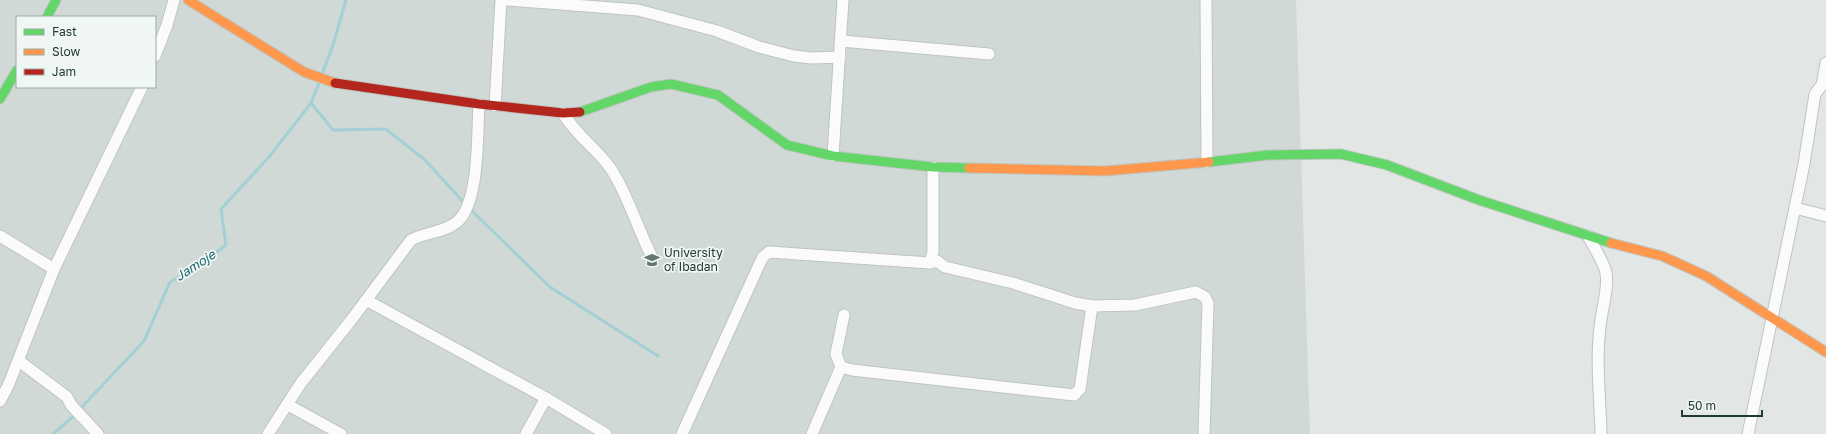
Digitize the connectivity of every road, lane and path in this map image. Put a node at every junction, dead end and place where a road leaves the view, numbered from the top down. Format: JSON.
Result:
{"nodes":[{"id":1,"x":56,"y":0,"type":"edge"},
{"id":2,"x":174,"y":0,"type":"edge"},
{"id":3,"x":188,"y":0,"type":"edge"},
{"id":4,"x":501,"y":0,"type":"edge"},
{"id":5,"x":507,"y":0,"type":"edge"},
{"id":6,"x":843,"y":0,"type":"edge"},
{"id":7,"x":1206,"y":0,"type":"edge"},
{"id":8,"x":48,"y":16,"type":"edge"},
{"id":9,"x":841,"y":41,"type":"junction"},
{"id":10,"x":156,"y":53,"type":"edge"},
{"id":11,"x":989,"y":54,"type":"dead end"},
{"id":12,"x":840,"y":58,"type":"junction"},
{"id":13,"x":1826,"y":63,"type":"edge"},
{"id":14,"x":16,"y":72,"type":"edge"},
{"id":15,"x":1824,"y":85,"type":"edge"},
{"id":16,"x":142,"y":88,"type":"edge"},
{"id":17,"x":0,"y":99,"type":"edge"},
{"id":18,"x":479,"y":104,"type":"junction"},
{"id":19,"x":496,"y":106,"type":"junction"},
{"id":20,"x":563,"y":113,"type":"junction"},
{"id":21,"x":833,"y":156,"type":"junction"},
{"id":22,"x":1207,"y":162,"type":"junction"},
{"id":23,"x":933,"y":167,"type":"junction"},
{"id":24,"x":1795,"y":208,"type":"junction"},
{"id":25,"x":1826,"y":216,"type":"edge"},
{"id":26,"x":0,"y":236,"type":"edge"},
{"id":27,"x":1588,"y":236,"type":"junction"},
{"id":28,"x":651,"y":255,"type":"dead end"},
{"id":29,"x":930,"y":263,"type":"junction"},
{"id":30,"x":54,"y":269,"type":"junction"},
{"id":31,"x":366,"y":300,"type":"junction"},
{"id":32,"x":1092,"y":306,"type":"junction"},
{"id":33,"x":844,"y":315,"type":"dead end"},
{"id":34,"x":1773,"y":319,"type":"junction"},
{"id":35,"x":1826,"y":352,"type":"edge"},
{"id":36,"x":19,"y":361,"type":"junction"},
{"id":37,"x":841,"y":367,"type":"junction"},
{"id":38,"x":546,"y":398,"type":"junction"},
{"id":39,"x":0,"y":401,"type":"edge"},
{"id":40,"x":288,"y":405,"type":"junction"},
{"id":41,"x":98,"y":434,"type":"edge"},
{"id":42,"x":268,"y":434,"type":"edge"},
{"id":43,"x":342,"y":434,"type":"edge"},
{"id":44,"x":526,"y":434,"type":"edge"},
{"id":45,"x":606,"y":434,"type":"edge"},
{"id":46,"x":682,"y":434,"type":"edge"},
{"id":47,"x":812,"y":434,"type":"edge"},
{"id":48,"x":1204,"y":434,"type":"edge"},
{"id":49,"x":1601,"y":434,"type":"edge"},
{"id":50,"x":1748,"y":434,"type":"edge"}],
"edges":[{"from":1,"to":8,"type":"street"},
{"from":2,"to":10,"type":"street"},
{"from":3,"to":18,"type":"street"},
{"from":4,"to":19,"type":"street"},
{"from":5,"to":12,"type":"street"},
{"from":6,"to":9,"type":"street"},
{"from":7,"to":22,"type":"street"},
{"from":9,"to":11,"type":"street"},
{"from":9,"to":12,"type":"street"},
{"from":12,"to":21,"type":"street"},
{"from":13,"to":15,"type":"street"},
{"from":14,"to":17,"type":"street"},
{"from":15,"to":24,"type":"street"},
{"from":16,"to":30,"type":"street"},
{"from":18,"to":19,"type":"street"},
{"from":18,"to":31,"type":"street"},
{"from":19,"to":20,"type":"street"},
{"from":20,"to":21,"type":"street"},
{"from":20,"to":28,"type":"street"},
{"from":21,"to":23,"type":"street"},
{"from":22,"to":23,"type":"street"},
{"from":22,"to":27,"type":"street"},
{"from":23,"to":29,"type":"street"},
{"from":24,"to":25,"type":"street"},
{"from":24,"to":34,"type":"street"},
{"from":26,"to":30,"type":"street"},
{"from":27,"to":34,"type":"street"},
{"from":27,"to":49,"type":"street"},
{"from":29,"to":32,"type":"street"},
{"from":29,"to":46,"type":"street"},
{"from":30,"to":36,"type":"street"},
{"from":31,"to":38,"type":"street"},
{"from":31,"to":40,"type":"street"},
{"from":32,"to":37,"type":"street"},
{"from":32,"to":48,"type":"street"},
{"from":33,"to":37,"type":"street"},
{"from":34,"to":35,"type":"street"},
{"from":34,"to":50,"type":"street"},
{"from":36,"to":39,"type":"street"},
{"from":36,"to":41,"type":"street"},
{"from":37,"to":47,"type":"street"},
{"from":38,"to":44,"type":"street"},
{"from":38,"to":45,"type":"street"},
{"from":40,"to":42,"type":"street"},
{"from":40,"to":43,"type":"street"}]}
